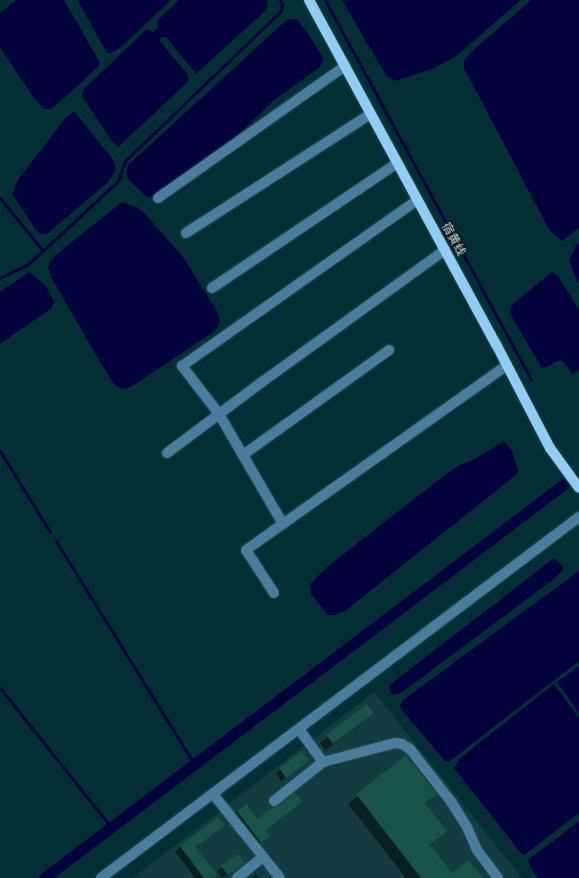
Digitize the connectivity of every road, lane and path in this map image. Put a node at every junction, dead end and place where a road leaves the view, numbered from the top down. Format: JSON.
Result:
{"nodes":[{"id":1,"x":309,"y":0,"type":"edge"},
{"id":2,"x":345,"y":66,"type":"junction"},
{"id":3,"x":371,"y":114,"type":"junction"},
{"id":4,"x":398,"y":163,"type":"junction"},
{"id":5,"x":158,"y":198,"type":"dead end"},
{"id":6,"x":417,"y":200,"type":"junction"},
{"id":7,"x":186,"y":233,"type":"dead end"},
{"id":8,"x":445,"y":250,"type":"junction"},
{"id":9,"x":212,"y":288,"type":"dead end"},
{"id":10,"x":389,"y":350,"type":"dead end"},
{"id":11,"x":507,"y":365,"type":"junction"},
{"id":12,"x":219,"y":414,"type":"junction"},
{"id":13,"x":168,"y":453,"type":"dead end"},
{"id":14,"x":243,"y":455,"type":"junction"},
{"id":15,"x":579,"y":488,"type":"edge"},
{"id":16,"x":579,"y":517,"type":"edge"},
{"id":17,"x":283,"y":524,"type":"junction"},
{"id":18,"x":274,"y":593,"type":"dead end"},
{"id":19,"x":299,"y":729,"type":"junction"},
{"id":20,"x":323,"y":762,"type":"junction"},
{"id":21,"x":213,"y":794,"type":"junction"},
{"id":22,"x":274,"y":801,"type":"dead end"},
{"id":23,"x":263,"y":857,"type":"junction"},
{"id":24,"x":102,"y":878,"type":"edge"},
{"id":25,"x":237,"y":878,"type":"edge"},
{"id":26,"x":280,"y":878,"type":"edge"},
{"id":27,"x":498,"y":878,"type":"edge"}],
"edges":[{"from":1,"to":2,"type":"main road","name":"宿黄线"},
{"from":2,"to":3,"type":"main road","name":"宿黄线"},
{"from":2,"to":5,"type":"street"},
{"from":3,"to":4,"type":"main road","name":"宿黄线"},
{"from":3,"to":7,"type":"street"},
{"from":4,"to":6,"type":"main road","name":"宿黄线"},
{"from":4,"to":9,"type":"street"},
{"from":6,"to":8,"type":"main road","name":"宿黄线"},
{"from":6,"to":12,"type":"street"},
{"from":8,"to":11,"type":"main road","name":"宿黄线"},
{"from":8,"to":12,"type":"street"},
{"from":10,"to":14,"type":"street"},
{"from":11,"to":15,"type":"main road","name":"宿黄线"},
{"from":11,"to":17,"type":"street"},
{"from":12,"to":13,"type":"street"},
{"from":12,"to":14,"type":"street"},
{"from":14,"to":17,"type":"street"},
{"from":16,"to":19,"type":"street"},
{"from":17,"to":18,"type":"street"},
{"from":19,"to":20,"type":"street"},
{"from":19,"to":21,"type":"street"},
{"from":20,"to":22,"type":"street"},
{"from":20,"to":27,"type":"street"},
{"from":21,"to":23,"type":"street"},
{"from":21,"to":24,"type":"street"},
{"from":23,"to":25,"type":"street"},
{"from":23,"to":26,"type":"street"}]}
